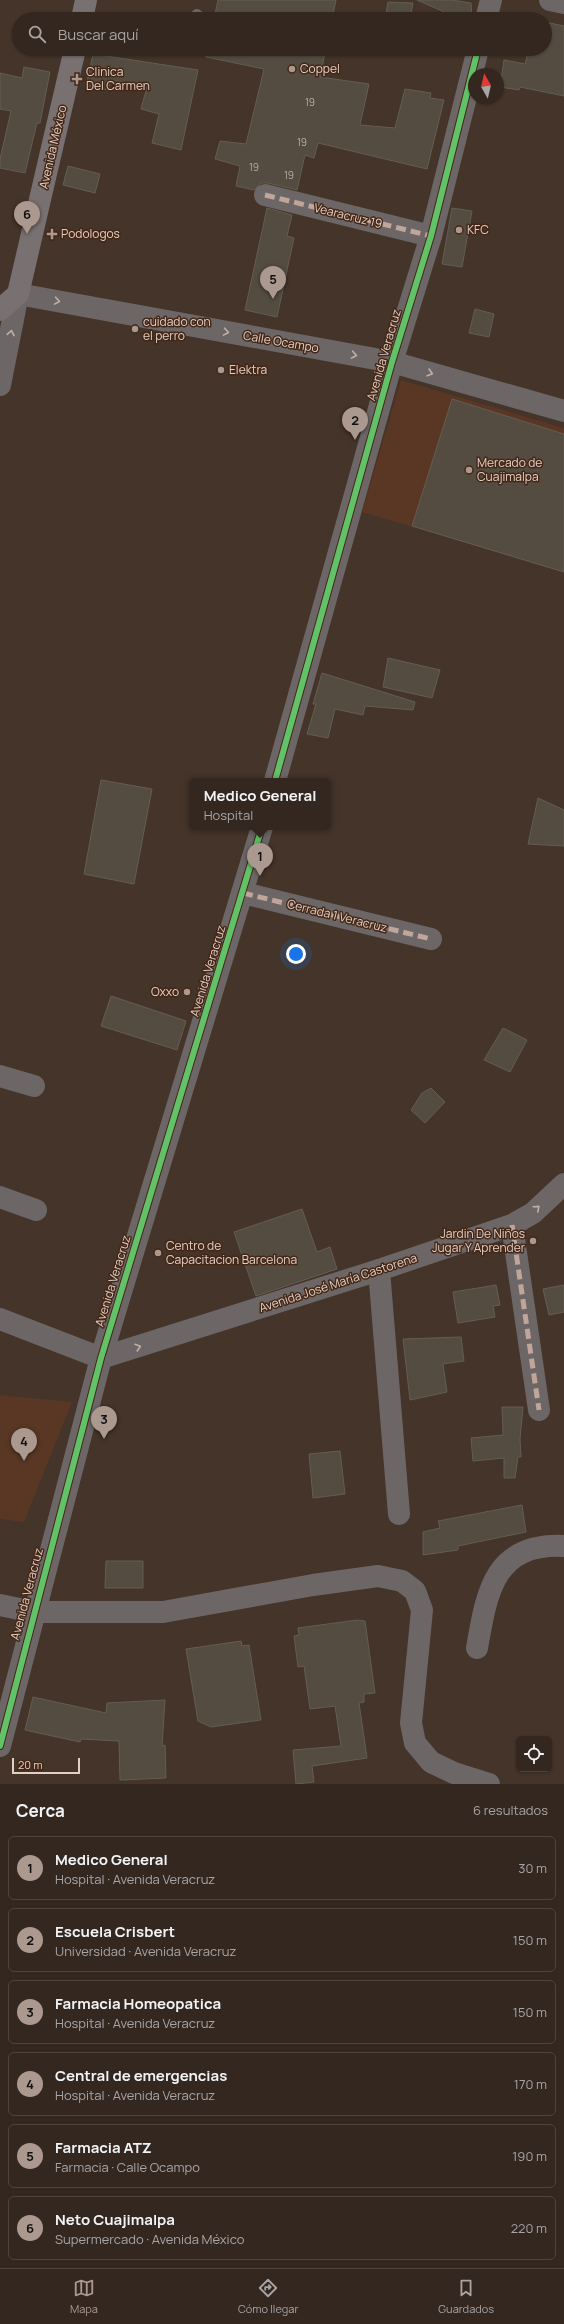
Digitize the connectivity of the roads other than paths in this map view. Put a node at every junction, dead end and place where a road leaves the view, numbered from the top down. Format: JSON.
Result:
{"nodes":[{"id":1,"x":86,"y":0,"type":"edge"},
{"id":2,"x":491,"y":0,"type":"edge"},
{"id":3,"x":550,"y":0,"type":"edge"},
{"id":4,"x":564,"y":3,"type":"edge"},
{"id":5,"x":83,"y":12,"type":"edge"},
{"id":6,"x":488,"y":12,"type":"edge"},
{"id":7,"x":73,"y":56,"type":"edge"},
{"id":8,"x":476,"y":56,"type":"edge"},
{"id":9,"x":265,"y":195,"type":"dead end"},
{"id":10,"x":431,"y":236,"type":"junction"},
{"id":11,"x":18,"y":294,"type":"junction"},
{"id":12,"x":0,"y":310,"type":"edge"},
{"id":13,"x":392,"y":362,"type":"junction"},
{"id":14,"x":0,"y":385,"type":"edge"},
{"id":15,"x":564,"y":411,"type":"edge"},
{"id":16,"x":276,"y":778,"type":"edge"},
{"id":17,"x":261,"y":830,"type":"edge"},
{"id":18,"x":243,"y":893,"type":"junction"},
{"id":19,"x":431,"y":939,"type":"dead end"},
{"id":20,"x":0,"y":1076,"type":"edge"},
{"id":21,"x":34,"y":1086,"type":"dead end"},
{"id":22,"x":562,"y":1189,"type":"edge"},
{"id":23,"x":0,"y":1197,"type":"edge"},
{"id":24,"x":36,"y":1210,"type":"dead end"},
{"id":25,"x":512,"y":1225,"type":"junction"},
{"id":26,"x":379,"y":1270,"type":"junction"},
{"id":27,"x":0,"y":1319,"type":"edge"},
{"id":28,"x":101,"y":1358,"type":"junction"},
{"id":29,"x":539,"y":1410,"type":"dead end"},
{"id":30,"x":399,"y":1514,"type":"dead end"},
{"id":31,"x":564,"y":1546,"type":"edge"},
{"id":32,"x":0,"y":1605,"type":"edge"},
{"id":33,"x":34,"y":1612,"type":"junction"},
{"id":34,"x":477,"y":1648,"type":"dead end"},
{"id":35,"x":0,"y":1746,"type":"edge"},
{"id":36,"x":489,"y":1784,"type":"edge"}],
"edges":[{"from":1,"to":5,"type":"main road"},
{"from":2,"to":6,"type":"street"},
{"from":3,"to":4,"type":"street"},
{"from":7,"to":11,"type":"main road","name":"Avenida México"},
{"from":8,"to":10,"type":"street","name":"Avenida Veracruz"},
{"from":9,"to":10,"type":"street","name":"Vearacruz 19"},
{"from":10,"to":13,"type":"street","name":"Avenida Veracruz"},
{"from":11,"to":12,"type":"main road"},
{"from":11,"to":13,"type":"street","name":"Calle Ocampo","one_way":true},
{"from":14,"to":11,"type":"street","name":"Avenida México","one_way":true},
{"from":13,"to":15,"type":"street","name":"Calle Ocampo","one_way":true},
{"from":13,"to":16,"type":"street","name":"Avenida Veracruz"},
{"from":17,"to":18,"type":"street","name":"Avenida Veracruz"},
{"from":18,"to":19,"type":"street","name":"Cerrada 1 Veracruz"},
{"from":18,"to":28,"type":"street","name":"Avenida Veracruz"},
{"from":20,"to":21,"type":"street"},
{"from":25,"to":22,"type":"street","name":"Avenida José María Castorena","one_way":true},
{"from":23,"to":24,"type":"street"},
{"from":25,"to":26,"type":"street","name":"Avenida José María Castorena"},
{"from":25,"to":29,"type":"street"},
{"from":28,"to":26,"type":"street","name":"Avenida José María Castorena","one_way":true},
{"from":26,"to":30,"type":"street"},
{"from":27,"to":28,"type":"street"},
{"from":28,"to":33,"type":"street","name":"Avenida Veracruz"},
{"from":31,"to":34,"type":"street"},
{"from":32,"to":33,"type":"street"},
{"from":33,"to":35,"type":"street","name":"Avenida Veracruz"},
{"from":33,"to":36,"type":"street"}]}
